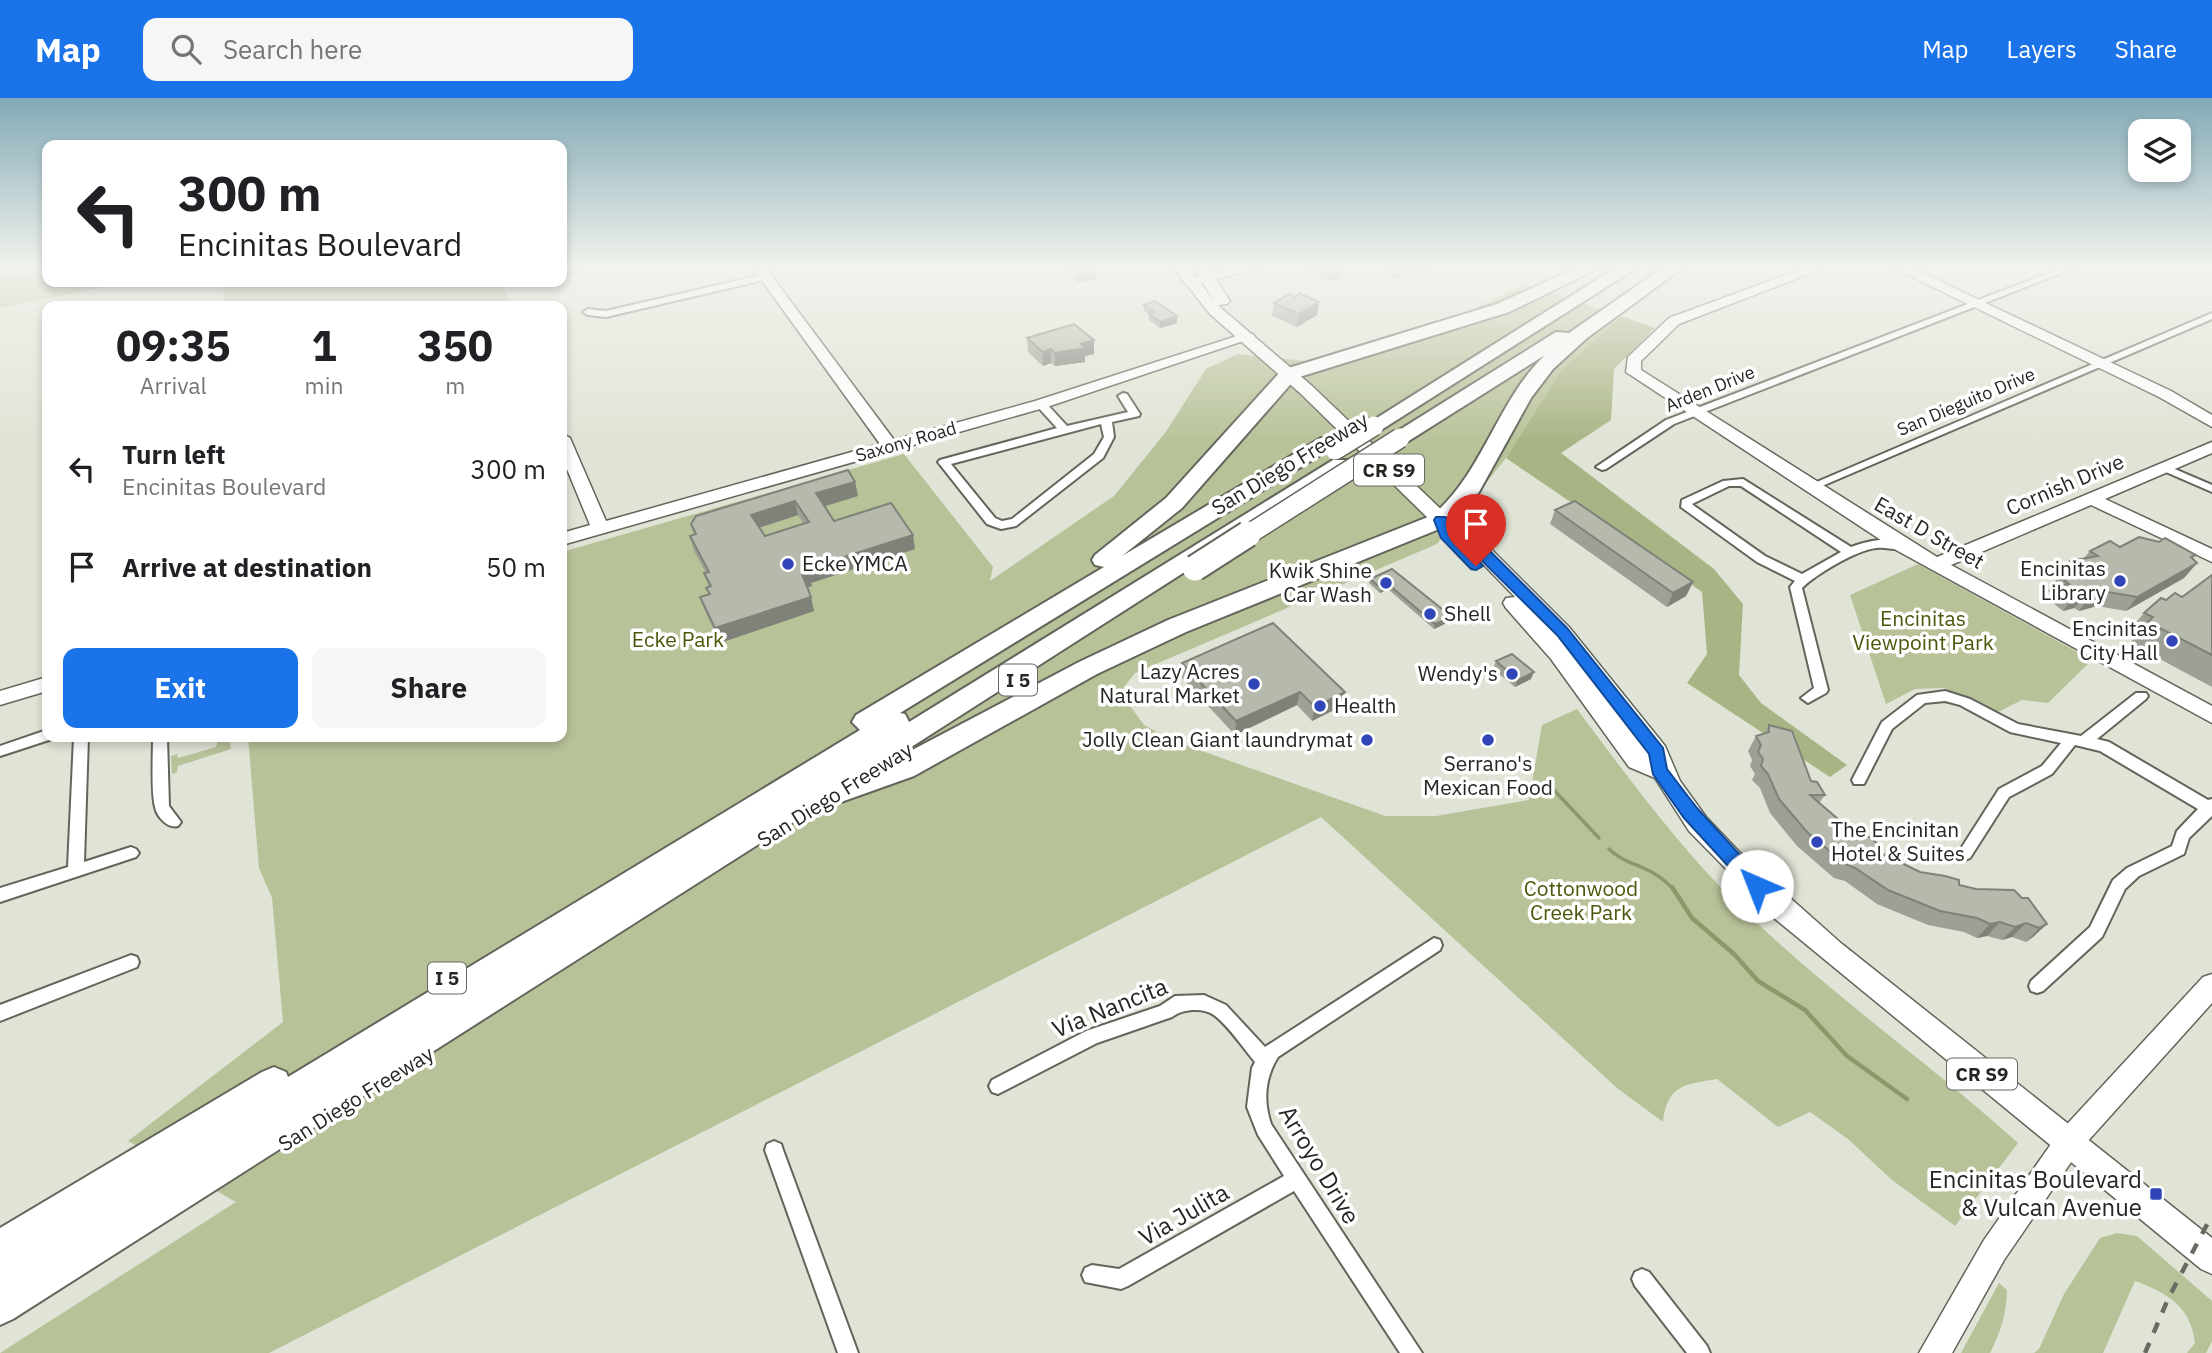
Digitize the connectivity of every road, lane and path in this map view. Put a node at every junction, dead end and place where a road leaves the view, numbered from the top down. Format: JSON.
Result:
{"nodes":[{"id":1,"x":801,"y":326,"type":"edge"},
{"id":2,"x":1230,"y":326,"type":"edge"},
{"id":3,"x":1243,"y":326,"type":"edge"},
{"id":4,"x":1446,"y":326,"type":"edge"},
{"id":5,"x":1529,"y":326,"type":"edge"},
{"id":6,"x":1541,"y":326,"type":"edge"},
{"id":7,"x":1555,"y":326,"type":"edge"},
{"id":8,"x":1567,"y":326,"type":"edge"},
{"id":9,"x":1594,"y":326,"type":"edge"},
{"id":10,"x":1669,"y":326,"type":"edge"},
{"id":11,"x":1919,"y":326,"type":"edge"},
{"id":12,"x":2020,"y":326,"type":"edge"},
{"id":13,"x":2189,"y":326,"type":"edge"},
{"id":14,"x":1248,"y":337,"type":"junction"},
{"id":15,"x":2099,"y":363,"type":"junction"},
{"id":16,"x":1289,"y":374,"type":"junction"},
{"id":17,"x":1123,"y":396,"type":"dead end"},
{"id":18,"x":1041,"y":404,"type":"junction"},
{"id":19,"x":1693,"y":413,"type":"junction"},
{"id":20,"x":1106,"y":419,"type":"junction"},
{"id":21,"x":2212,"y":422,"type":"edge"},
{"id":22,"x":1063,"y":429,"type":"junction"},
{"id":23,"x":1383,"y":429,"type":"junction"},
{"id":24,"x":890,"y":446,"type":"junction"},
{"id":25,"x":2212,"y":447,"type":"edge"},
{"id":26,"x":567,"y":450,"type":"edge"},
{"id":27,"x":1334,"y":452,"type":"junction"},
{"id":28,"x":1602,"y":467,"type":"dead end"},
{"id":29,"x":2163,"y":467,"type":"junction"},
{"id":30,"x":1811,"y":487,"type":"junction"},
{"id":31,"x":2212,"y":489,"type":"edge"},
{"id":32,"x":2092,"y":499,"type":"junction"},
{"id":33,"x":1441,"y":520,"type":"junction"},
{"id":34,"x":600,"y":528,"type":"junction"},
{"id":35,"x":567,"y":538,"type":"edge"},
{"id":36,"x":1877,"y":538,"type":"junction"},
{"id":37,"x":1851,"y":553,"type":"junction"},
{"id":38,"x":2212,"y":556,"type":"edge"},
{"id":39,"x":1936,"y":565,"type":"junction"},
{"id":40,"x":1802,"y":579,"type":"junction"},
{"id":41,"x":1031,"y":619,"type":"junction"},
{"id":42,"x":42,"y":685,"type":"edge"},
{"id":43,"x":2141,"y":696,"type":"dead end"},
{"id":44,"x":0,"y":698,"type":"edge"},
{"id":45,"x":1808,"y":698,"type":"dead end"},
{"id":46,"x":2212,"y":715,"type":"edge"},
{"id":47,"x":42,"y":737,"type":"edge"},
{"id":48,"x":2080,"y":739,"type":"junction"},
{"id":49,"x":81,"y":742,"type":"edge"},
{"id":50,"x":160,"y":742,"type":"edge"},
{"id":51,"x":0,"y":751,"type":"edge"},
{"id":52,"x":1659,"y":770,"type":"joint"},
{"id":53,"x":1859,"y":780,"type":"dead end"},
{"id":54,"x":841,"y":791,"type":"junction"},
{"id":55,"x":2211,"y":808,"type":"edge"},
{"id":56,"x":173,"y":822,"type":"dead end"},
{"id":57,"x":131,"y":853,"type":"dead end"},
{"id":58,"x":1965,"y":854,"type":"dead end"},
{"id":59,"x":76,"y":869,"type":"junction"},
{"id":60,"x":0,"y":895,"type":"edge"},
{"id":61,"x":1434,"y":945,"type":"dead end"},
{"id":62,"x":131,"y":962,"type":"dead end"},
{"id":63,"x":2212,"y":985,"type":"edge"},
{"id":64,"x":2037,"y":986,"type":"dead end"},
{"id":65,"x":0,"y":1013,"type":"edge"},
{"id":66,"x":1265,"y":1060,"type":"junction"},
{"id":67,"x":998,"y":1086,"type":"dead end"},
{"id":68,"x":2068,"y":1143,"type":"junction"},
{"id":69,"x":774,"y":1150,"type":"dead end"},
{"id":70,"x":1296,"y":1180,"type":"junction"},
{"id":71,"x":0,"y":1249,"type":"edge"},
{"id":72,"x":2212,"y":1258,"type":"edge"},
{"id":73,"x":0,"y":1273,"type":"edge"},
{"id":74,"x":1092,"y":1275,"type":"dead end"},
{"id":75,"x":1642,"y":1279,"type":"dead end"},
{"id":76,"x":0,"y":1306,"type":"edge"},
{"id":77,"x":0,"y":1325,"type":"edge"},
{"id":78,"x":848,"y":1353,"type":"edge"},
{"id":79,"x":1412,"y":1353,"type":"edge"},
{"id":80,"x":1700,"y":1353,"type":"edge"},
{"id":81,"x":1935,"y":1353,"type":"edge"}],
"edges":[{"from":1,"to":24,"type":"street"},
{"from":2,"to":14,"type":"main road","number":"CR S9"},
{"from":3,"to":14,"type":"main road","number":"CR S9"},
{"from":4,"to":16,"type":"highway"},
{"from":5,"to":23,"type":"highway","name":"San Diego Freeway","number":"I 5"},
{"from":6,"to":23,"type":"highway"},
{"from":7,"to":23,"type":"highway"},
{"from":8,"to":23,"type":"highway","name":"San Diego Freeway","number":"I 5"},
{"from":9,"to":33,"type":"highway"},
{"from":10,"to":19,"type":"street","name":"East D Street"},
{"from":11,"to":19,"type":"street","name":"Arden Drive"},
{"from":12,"to":15,"type":"street"},
{"from":13,"to":15,"type":"street","name":"San Dieguito Drive"},
{"from":14,"to":16,"type":"main road","number":"CR S9"},
{"from":14,"to":18,"type":"street","name":"Saxony Road"},
{"from":15,"to":21,"type":"street"},
{"from":15,"to":30,"type":"street","name":"San Dieguito Drive"},
{"from":16,"to":33,"type":"main road","number":"CR S9"},
{"from":16,"to":41,"type":"highway"},
{"from":17,"to":20,"type":"street"},
{"from":18,"to":22,"type":"street"},
{"from":18,"to":24,"type":"street","name":"Saxony Road"},
{"from":19,"to":28,"type":"street","name":"Arden Drive"},
{"from":19,"to":30,"type":"street","name":"East D Street"},
{"from":20,"to":22,"type":"street"},
{"from":20,"to":22,"type":"street"},
{"from":23,"to":27,"type":"highway"},
{"from":23,"to":27,"type":"highway","name":"San Diego Freeway","number":"I 5"},
{"from":23,"to":54,"type":"highway","name":"San Diego Freeway","number":"I 5","bridge":true},
{"from":24,"to":34,"type":"street","name":"Saxony Road"},
{"from":25,"to":29,"type":"street","name":"Cornish Drive"},
{"from":26,"to":34,"type":"street"},
{"from":27,"to":41,"type":"highway","name":"San Diego Freeway","number":"I 5"},
{"from":27,"to":73,"type":"highway"},
{"from":27,"to":76,"type":"highway"},
{"from":29,"to":31,"type":"street"},
{"from":29,"to":32,"type":"street","name":"Cornish Drive"},
{"from":30,"to":36,"type":"street","name":"East D Street"},
{"from":32,"to":38,"type":"street"},
{"from":32,"to":39,"type":"street","name":"Cornish Drive"},
{"from":33,"to":52,"type":"main road","number":"CR S9"},
{"from":33,"to":54,"type":"highway"},
{"from":34,"to":35,"type":"street","name":"Saxony Road"},
{"from":36,"to":37,"type":"street"},
{"from":36,"to":39,"type":"street","name":"East D Street"},
{"from":37,"to":40,"type":"street"},
{"from":37,"to":40,"type":"street"},
{"from":39,"to":46,"type":"street","name":"East D Street"},
{"from":40,"to":45,"type":"street"},
{"from":41,"to":71,"type":"highway","name":"San Diego Freeway","number":"I 5"},
{"from":42,"to":44,"type":"street"},
{"from":43,"to":48,"type":"street"},
{"from":47,"to":51,"type":"street"},
{"from":48,"to":53,"type":"street"},
{"from":48,"to":55,"type":"street"},
{"from":48,"to":58,"type":"street"},
{"from":49,"to":59,"type":"street"},
{"from":50,"to":56,"type":"street"},
{"from":52,"to":68,"type":"main road","number":"CR S9"},
{"from":54,"to":77,"type":"highway","name":"San Diego Freeway","number":"I 5"},
{"from":55,"to":64,"type":"street"},
{"from":57,"to":59,"type":"street"},
{"from":59,"to":60,"type":"street"},
{"from":61,"to":66,"type":"street"},
{"from":62,"to":65,"type":"street"},
{"from":63,"to":68,"type":"street"},
{"from":66,"to":67,"type":"street","name":"Via Nancita"},
{"from":66,"to":70,"type":"street","name":"Arroyo Drive"},
{"from":68,"to":72,"type":"main road","number":"CR S9"},
{"from":68,"to":81,"type":"street"},
{"from":69,"to":78,"type":"street"},
{"from":70,"to":74,"type":"street","name":"Via Julita"},
{"from":70,"to":79,"type":"street","name":"Arroyo Drive"},
{"from":75,"to":80,"type":"street"}]}
